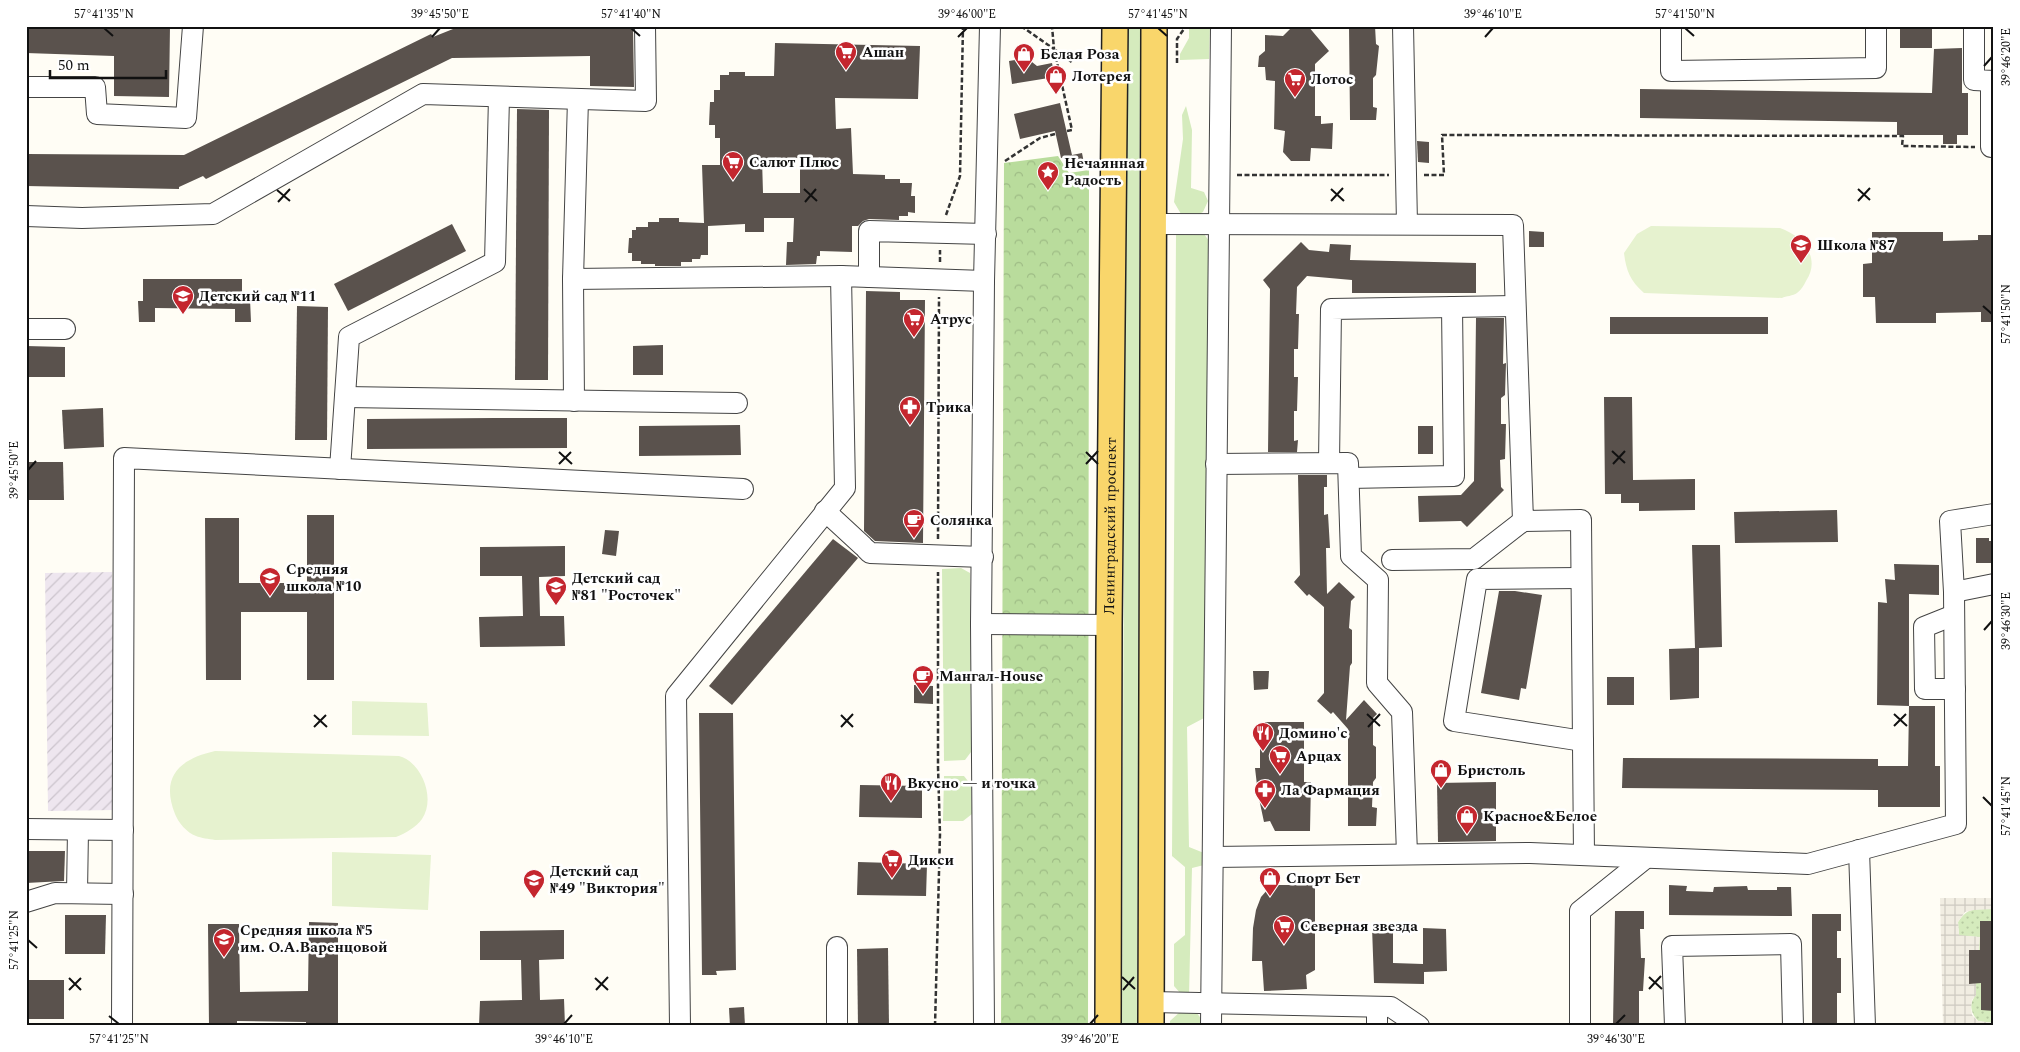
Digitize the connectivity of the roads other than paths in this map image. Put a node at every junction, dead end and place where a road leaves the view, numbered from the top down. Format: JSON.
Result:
{"nodes":[{"id":1,"x":193,"y":26,"type":"edge"},
{"id":2,"x":645,"y":26,"type":"edge"},
{"id":3,"x":990,"y":26,"type":"edge"},
{"id":4,"x":1115,"y":26,"type":"edge"},
{"id":5,"x":1154,"y":26,"type":"edge"},
{"id":6,"x":1221,"y":26,"type":"edge"},
{"id":7,"x":1403,"y":26,"type":"edge"},
{"id":8,"x":1671,"y":26,"type":"edge"},
{"id":9,"x":1876,"y":26,"type":"edge"},
{"id":10,"x":1974,"y":26,"type":"edge"},
{"id":11,"x":1993,"y":81,"type":"edge"},
{"id":12,"x":26,"y":87,"type":"edge"},
{"id":13,"x":498,"y":96,"type":"junction"},
{"id":14,"x":578,"y":99,"type":"junction"},
{"id":15,"x":1992,"y":147,"type":"edge"},
{"id":16,"x":26,"y":216,"type":"edge"},
{"id":17,"x":1153,"y":224,"type":"junction"},
{"id":18,"x":1218,"y":224,"type":"junction"},
{"id":19,"x":1406,"y":224,"type":"junction"},
{"id":20,"x":986,"y":234,"type":"junction"},
{"id":21,"x":841,"y":276,"type":"junction"},
{"id":22,"x":869,"y":277,"type":"junction"},
{"id":23,"x":573,"y":279,"type":"junction"},
{"id":24,"x":984,"y":281,"type":"junction"},
{"id":25,"x":1515,"y":306,"type":"junction"},
{"id":26,"x":1452,"y":307,"type":"junction"},
{"id":27,"x":26,"y":329,"type":"edge"},
{"id":28,"x":66,"y":329,"type":"dead end"},
{"id":29,"x":344,"y":397,"type":"junction"},
{"id":30,"x":574,"y":401,"type":"junction"},
{"id":31,"x":737,"y":403,"type":"dead end"},
{"id":32,"x":1329,"y":463,"type":"junction"},
{"id":33,"x":1216,"y":464,"type":"junction"},
{"id":34,"x":340,"y":469,"type":"junction"},
{"id":35,"x":1349,"y":478,"type":"junction"},
{"id":36,"x":743,"y":489,"type":"dead end"},
{"id":37,"x":826,"y":512,"type":"junction"},
{"id":38,"x":1994,"y":514,"type":"edge"},
{"id":39,"x":1523,"y":521,"type":"junction"},
{"id":40,"x":983,"y":557,"type":"junction"},
{"id":41,"x":1474,"y":559,"type":"junction"},
{"id":42,"x":1392,"y":560,"type":"dead end"},
{"id":43,"x":1580,"y":578,"type":"junction"},
{"id":44,"x":1478,"y":579,"type":"junction"},
{"id":45,"x":1994,"y":584,"type":"edge"},
{"id":46,"x":1954,"y":592,"type":"junction"},
{"id":47,"x":1954,"y":615,"type":"junction"},
{"id":48,"x":981,"y":624,"type":"junction"},
{"id":49,"x":1109,"y":625,"type":"junction"},
{"id":50,"x":1955,"y":689,"type":"junction"},
{"id":51,"x":1583,"y":742,"type":"junction"},
{"id":52,"x":26,"y":829,"type":"edge"},
{"id":53,"x":78,"y":830,"type":"junction"},
{"id":54,"x":123,"y":830,"type":"junction"},
{"id":55,"x":1859,"y":850,"type":"junction"},
{"id":56,"x":1407,"y":854,"type":"junction"},
{"id":57,"x":1584,"y":855,"type":"junction"},
{"id":58,"x":1213,"y":857,"type":"junction"},
{"id":59,"x":1646,"y":858,"type":"junction"},
{"id":60,"x":78,"y":893,"type":"junction"},
{"id":61,"x":123,"y":894,"type":"junction"},
{"id":62,"x":26,"y":902,"type":"edge"},
{"id":63,"x":837,"y":947,"type":"dead end"},
{"id":64,"x":1211,"y":1005,"type":"junction"},
{"id":65,"x":1151,"y":1014,"type":"edge"},
{"id":66,"x":1377,"y":1017,"type":"edge"},
{"id":67,"x":122,"y":1026,"type":"edge"},
{"id":68,"x":680,"y":1026,"type":"edge"},
{"id":69,"x":837,"y":1026,"type":"edge"},
{"id":70,"x":984,"y":1026,"type":"edge"},
{"id":71,"x":1108,"y":1026,"type":"edge"},
{"id":72,"x":1212,"y":1026,"type":"edge"},
{"id":73,"x":1419,"y":1026,"type":"edge"},
{"id":74,"x":1580,"y":1026,"type":"edge"},
{"id":75,"x":1675,"y":1026,"type":"edge"},
{"id":76,"x":1793,"y":1026,"type":"edge"},
{"id":77,"x":1865,"y":1026,"type":"edge"}],
"edges":[{"from":1,"to":12,"type":"street"},
{"from":2,"to":14,"type":"street"},
{"from":3,"to":20,"type":"street"},
{"from":4,"to":49,"type":"main road","name":"Ленинградский проспект"},
{"from":5,"to":17,"type":"main road"},
{"from":6,"to":18,"type":"street"},
{"from":7,"to":19,"type":"street"},
{"from":8,"to":9,"type":"street"},
{"from":10,"to":11,"type":"street"},
{"from":11,"to":15,"type":"street"},
{"from":13,"to":14,"type":"street"},
{"from":13,"to":16,"type":"street"},
{"from":13,"to":29,"type":"street"},
{"from":14,"to":23,"type":"street"},
{"from":17,"to":18,"type":"street"},
{"from":17,"to":65,"type":"main road"},
{"from":18,"to":19,"type":"street"},
{"from":18,"to":33,"type":"street"},
{"from":19,"to":25,"type":"street"},
{"from":20,"to":22,"type":"street"},
{"from":20,"to":24,"type":"street"},
{"from":21,"to":22,"type":"street"},
{"from":21,"to":23,"type":"street"},
{"from":21,"to":37,"type":"street"},
{"from":22,"to":24,"type":"street"},
{"from":23,"to":30,"type":"street"},
{"from":24,"to":40,"type":"street"},
{"from":25,"to":26,"type":"street"},
{"from":25,"to":39,"type":"street"},
{"from":26,"to":32,"type":"street"},
{"from":26,"to":35,"type":"street"},
{"from":27,"to":28,"type":"street"},
{"from":29,"to":30,"type":"street"},
{"from":29,"to":34,"type":"street"},
{"from":30,"to":31,"type":"street"},
{"from":32,"to":33,"type":"street"},
{"from":32,"to":35,"type":"street"},
{"from":33,"to":58,"type":"street"},
{"from":34,"to":36,"type":"street"},
{"from":34,"to":54,"type":"street"},
{"from":35,"to":56,"type":"street"},
{"from":37,"to":40,"type":"street"},
{"from":37,"to":68,"type":"street"},
{"from":38,"to":46,"type":"street"},
{"from":39,"to":41,"type":"street"},
{"from":39,"to":43,"type":"street"},
{"from":40,"to":48,"type":"street"},
{"from":41,"to":42,"type":"street"},
{"from":41,"to":44,"type":"street"},
{"from":43,"to":44,"type":"street"},
{"from":43,"to":51,"type":"street"},
{"from":44,"to":51,"type":"street"},
{"from":45,"to":46,"type":"street"},
{"from":46,"to":47,"type":"street"},
{"from":47,"to":50,"type":"street"},
{"from":47,"to":50,"type":"street"},
{"from":48,"to":49,"type":"street"},
{"from":48,"to":70,"type":"street"},
{"from":49,"to":71,"type":"main road","name":"Ленинградский проспект"},
{"from":50,"to":55,"type":"street"},
{"from":51,"to":57,"type":"street"},
{"from":52,"to":53,"type":"street"},
{"from":53,"to":54,"type":"street"},
{"from":53,"to":60,"type":"street"},
{"from":54,"to":61,"type":"street"},
{"from":55,"to":59,"type":"street"},
{"from":55,"to":77,"type":"street"},
{"from":56,"to":57,"type":"street"},
{"from":56,"to":58,"type":"street"},
{"from":57,"to":59,"type":"street"},
{"from":58,"to":64,"type":"street"},
{"from":59,"to":74,"type":"street"},
{"from":60,"to":61,"type":"street"},
{"from":60,"to":62,"type":"street"},
{"from":61,"to":67,"type":"street"},
{"from":63,"to":69,"type":"street"},
{"from":64,"to":65,"type":"street"},
{"from":64,"to":66,"type":"street"},
{"from":64,"to":72,"type":"street"},
{"from":66,"to":73,"type":"street"},
{"from":75,"to":76,"type":"street"}]}
